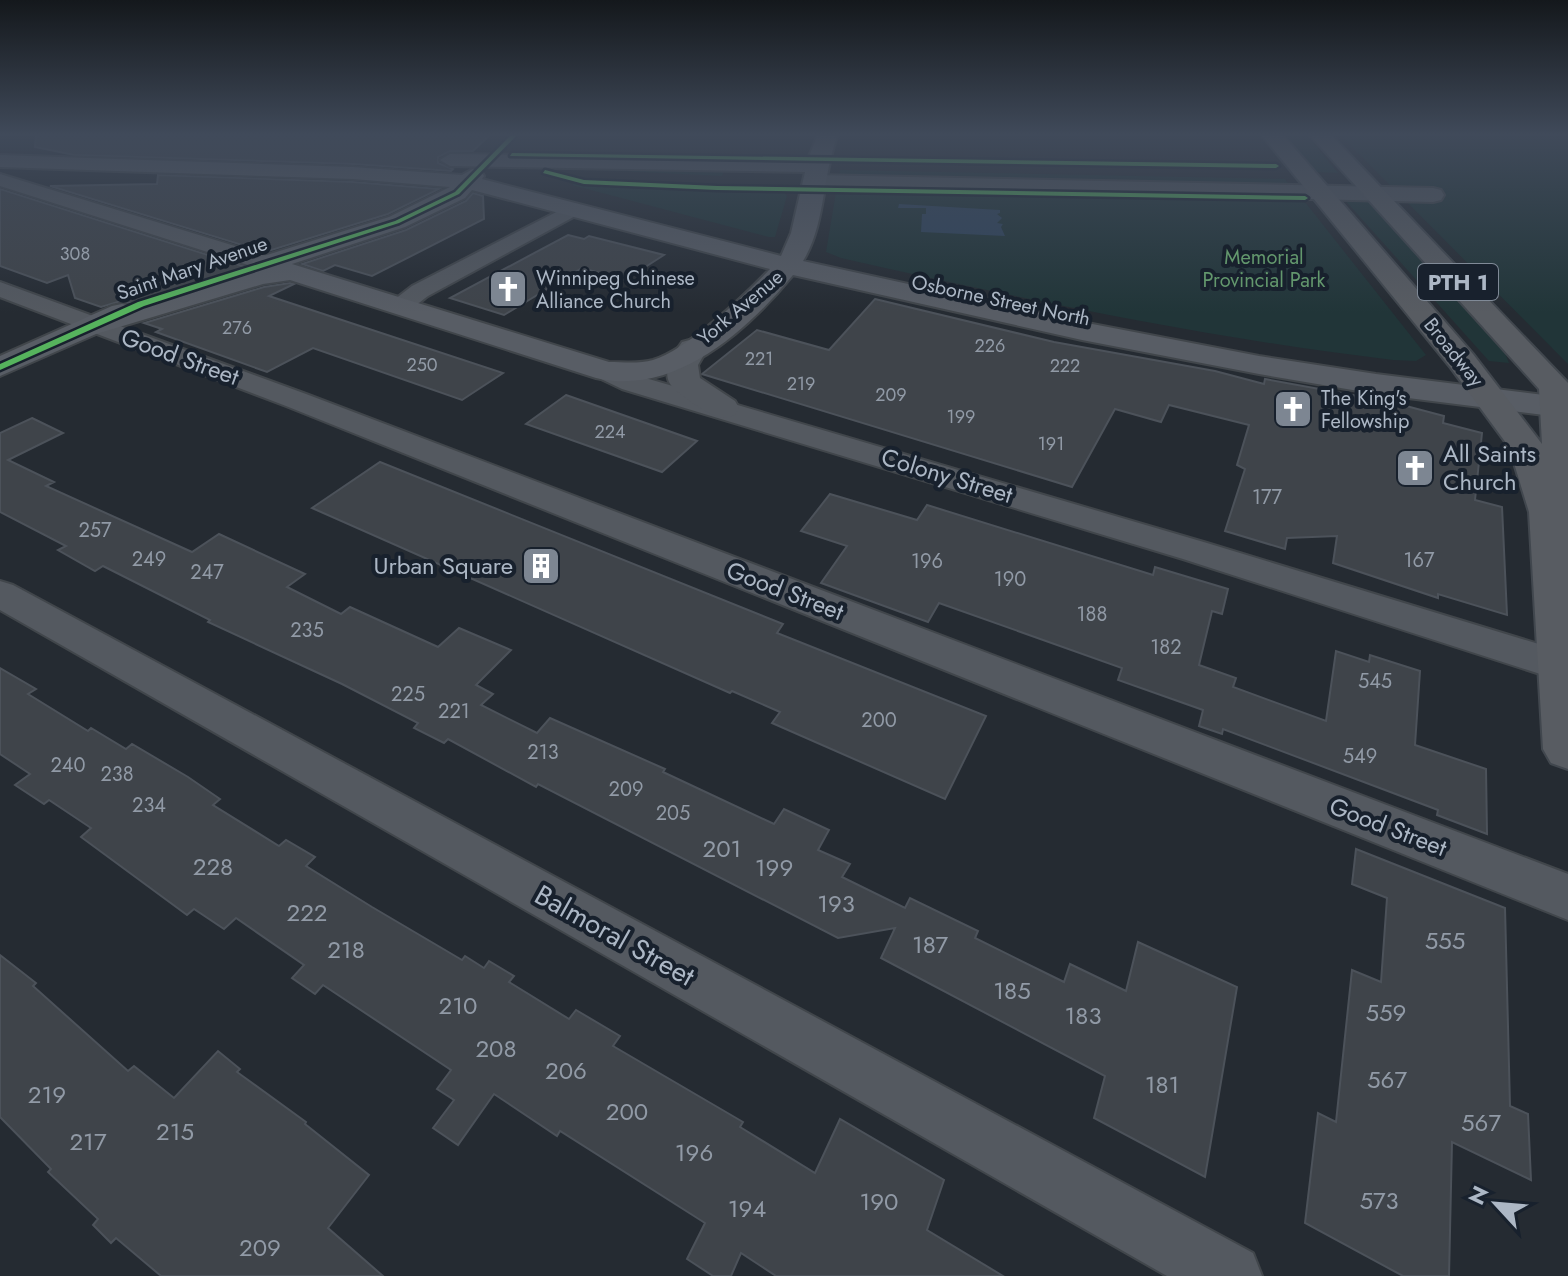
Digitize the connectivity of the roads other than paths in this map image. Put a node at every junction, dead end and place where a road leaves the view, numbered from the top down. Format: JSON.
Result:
{"nodes":[{"id":1,"x":51,"y":194,"type":"edge"},
{"id":2,"x":58,"y":194,"type":"edge"},
{"id":3,"x":456,"y":194,"type":"edge"},
{"id":4,"x":532,"y":194,"type":"edge"},
{"id":5,"x":557,"y":194,"type":"edge"},
{"id":6,"x":810,"y":194,"type":"edge"},
{"id":7,"x":1323,"y":194,"type":"edge"},
{"id":8,"x":1376,"y":194,"type":"edge"},
{"id":9,"x":60,"y":196,"type":"junction"},
{"id":10,"x":572,"y":210,"type":"junction"},
{"id":11,"x":397,"y":222,"type":"junction"},
{"id":12,"x":791,"y":260,"type":"junction"},
{"id":13,"x":280,"y":268,"type":"junction"},
{"id":14,"x":328,"y":282,"type":"junction"},
{"id":15,"x":0,"y":289,"type":"edge"},
{"id":16,"x":398,"y":306,"type":"junction"},
{"id":17,"x":95,"y":326,"type":"junction"},
{"id":18,"x":693,"y":348,"type":"junction"},
{"id":19,"x":0,"y":367,"type":"edge"},
{"id":20,"x":607,"y":371,"type":"junction"},
{"id":21,"x":1485,"y":390,"type":"junction"},
{"id":22,"x":1562,"y":398,"type":"edge"},
{"id":23,"x":723,"y":408,"type":"junction"},
{"id":24,"x":1548,"y":512,"type":"junction"},
{"id":25,"x":0,"y":594,"type":"edge"},
{"id":26,"x":1564,"y":667,"type":"edge"},
{"id":27,"x":1568,"y":749,"type":"edge"},
{"id":28,"x":1568,"y":897,"type":"edge"},
{"id":29,"x":1230,"y":1276,"type":"edge"}],
"edges":[{"from":1,"to":9,"type":"street","name":"Colony Street"},
{"from":2,"to":9,"type":"main road"},
{"from":3,"to":11,"type":"main road","name":"Saint Mary Avenue"},
{"from":4,"to":10,"type":"main road","name":"Osborne Street North"},
{"from":5,"to":12,"type":"main road","name":"Osborne Street North"},
{"from":6,"to":12,"type":"main road","name":"York Avenue"},
{"from":7,"to":21,"type":"highway","name":"Broadway","number":"PTH 1"},
{"from":8,"to":22,"type":"highway","number":"PTH 1"},
{"from":9,"to":13,"type":"street","name":"Colony Street"},
{"from":10,"to":12,"type":"main road","name":"Osborne Street North"},
{"from":10,"to":16,"type":"street"},
{"from":11,"to":13,"type":"main road","name":"Saint Mary Avenue"},
{"from":11,"to":14,"type":"main road"},
{"from":12,"to":18,"type":"main road","name":"York Avenue"},
{"from":12,"to":21,"type":"main road","name":"Osborne Street North"},
{"from":13,"to":14,"type":"main road","name":"Colony Street"},
{"from":13,"to":17,"type":"main road","name":"Saint Mary Avenue"},
{"from":14,"to":16,"type":"main road","name":"Colony Street"},
{"from":15,"to":17,"type":"street","name":"Good Street"},
{"from":16,"to":20,"type":"main road","name":"Colony Street"},
{"from":17,"to":19,"type":"main road","name":"Saint Mary Avenue"},
{"from":17,"to":28,"type":"street","name":"Good Street"},
{"from":18,"to":20,"type":"main road","name":"York Avenue"},
{"from":18,"to":23,"type":"street"},
{"from":20,"to":23,"type":"street","name":"Colony Street"},
{"from":21,"to":22,"type":"main road","name":"Osborne Street North"},
{"from":21,"to":24,"type":"highway","name":"Broadway","number":"PTH 1"},
{"from":22,"to":24,"type":"highway","name":"Broadway","number":"PTH 1"},
{"from":23,"to":26,"type":"street","name":"Colony Street"},
{"from":24,"to":26,"type":"highway","name":"Broadway","number":"PTH 1"},
{"from":25,"to":29,"type":"street","name":"Balmoral Street"},
{"from":26,"to":27,"type":"highway","name":"Broadway","number":"PTH 1"}]}
